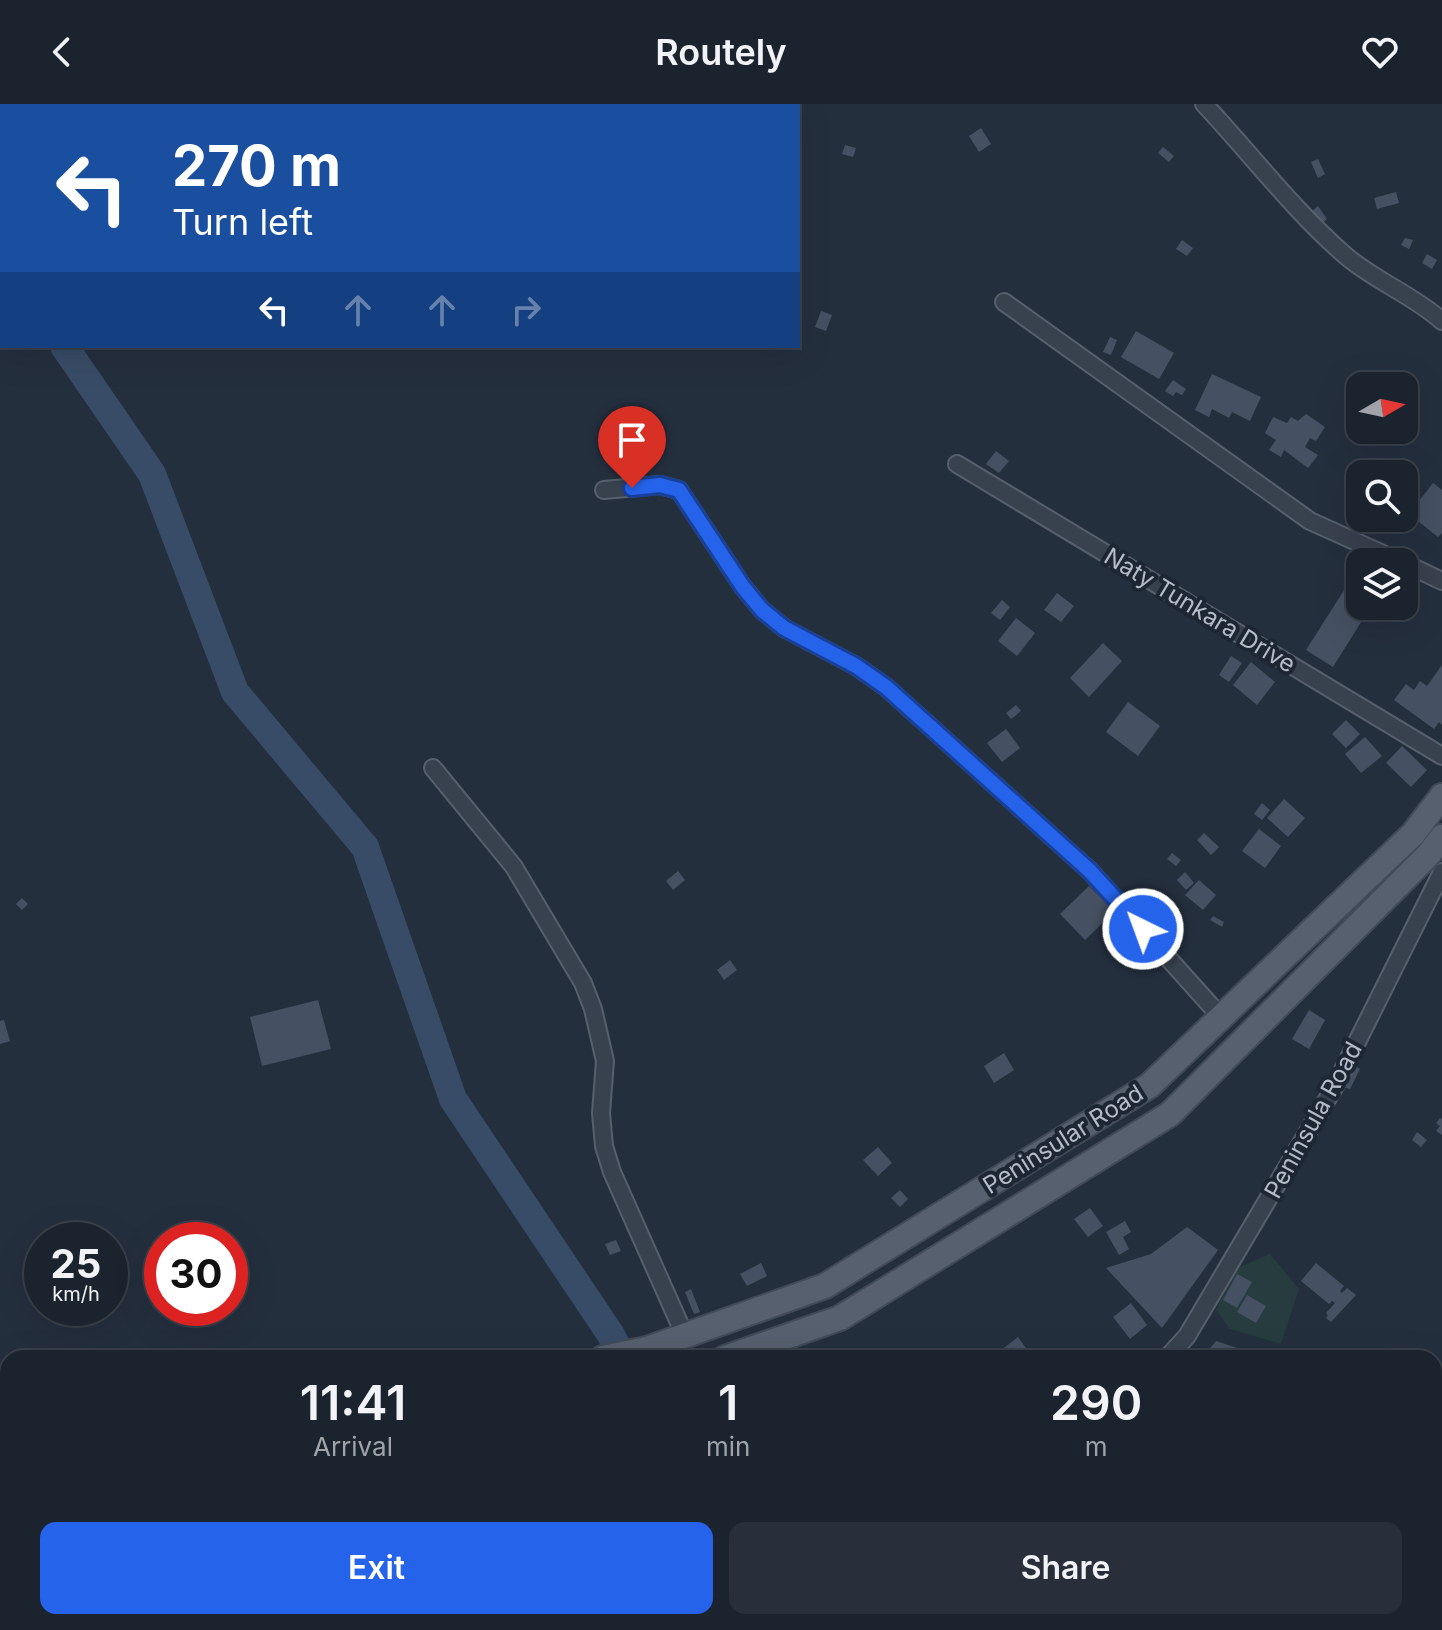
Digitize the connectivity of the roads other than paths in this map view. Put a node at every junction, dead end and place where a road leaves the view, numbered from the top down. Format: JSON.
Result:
{"nodes":[{"id":1,"x":1204,"y":104,"type":"edge"},
{"id":2,"x":1004,"y":302,"type":"dead end"},
{"id":3,"x":1442,"y":321,"type":"edge"},
{"id":4,"x":957,"y":464,"type":"dead end"},
{"id":5,"x":604,"y":490,"type":"dead end"},
{"id":6,"x":1369,"y":548,"type":"edge"},
{"id":7,"x":1418,"y":570,"type":"edge"},
{"id":8,"x":1442,"y":581,"type":"edge"},
{"id":9,"x":1442,"y":756,"type":"edge"},
{"id":10,"x":433,"y":768,"type":"dead end"},
{"id":11,"x":1442,"y":796,"type":"edge"},
{"id":12,"x":1442,"y":837,"type":"edge"},
{"id":13,"x":1442,"y":872,"type":"edge"},
{"id":14,"x":1221,"y":1017,"type":"junction"},
{"id":15,"x":685,"y":1336,"type":"junction"},
{"id":16,"x":642,"y":1350,"type":"edge"},
{"id":17,"x":748,"y":1350,"type":"edge"},
{"id":18,"x":1174,"y":1350,"type":"edge"}],
"edges":[{"from":1,"to":3,"type":"street"},
{"from":2,"to":6,"type":"street"},
{"from":4,"to":9,"type":"street","name":"Naty Tunkara Drive"},
{"from":5,"to":14,"type":"street"},
{"from":7,"to":8,"type":"street"},
{"from":10,"to":15,"type":"street"},
{"from":11,"to":14,"type":"main road","name":"Peninsular Road"},
{"from":12,"to":17,"type":"main road","name":"Peninsular Road"},
{"from":13,"to":18,"type":"street","name":"Peninsula Road"},
{"from":14,"to":15,"type":"main road","name":"Peninsular Road"},
{"from":15,"to":16,"type":"main road","name":"Peninsular Road"}]}
